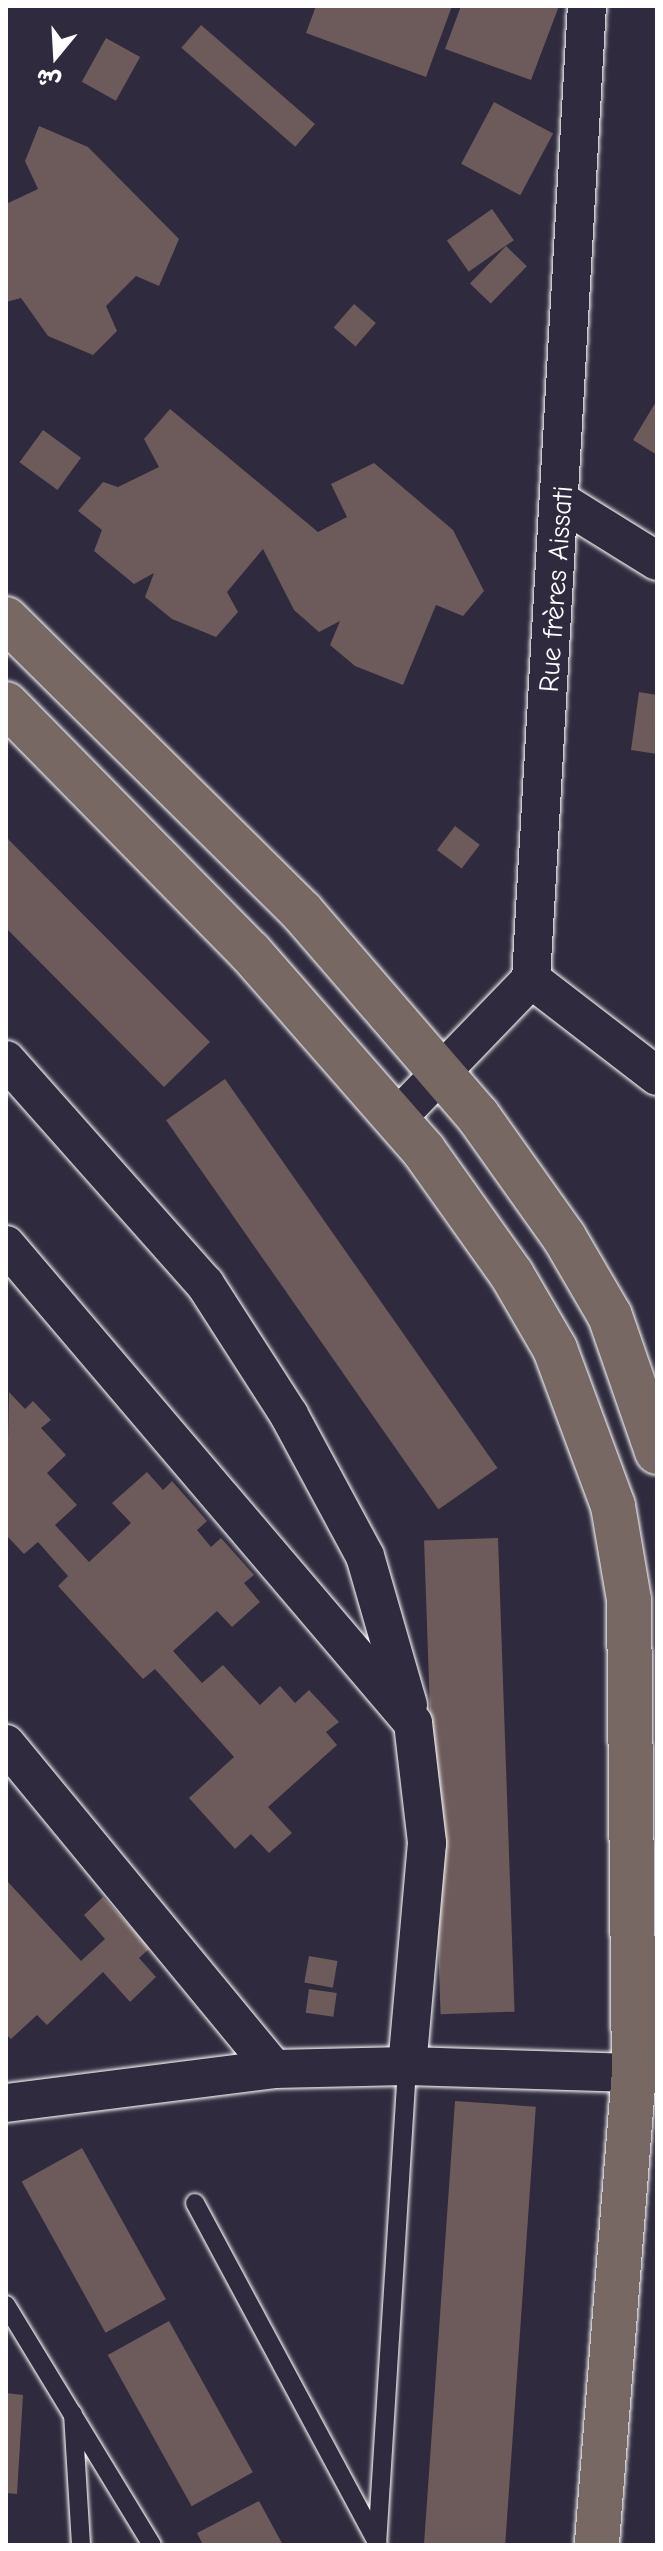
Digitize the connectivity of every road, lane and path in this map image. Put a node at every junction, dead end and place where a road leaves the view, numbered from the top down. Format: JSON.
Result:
{"nodes":[{"id":1,"x":587,"y":6,"type":"edge"},
{"id":2,"x":562,"y":502,"type":"junction"},
{"id":3,"x":657,"y":561,"type":"edge"},
{"id":4,"x":6,"y":619,"type":"edge"},
{"id":5,"x":6,"y":704,"type":"edge"},
{"id":6,"x":531,"y":979,"type":"junction"},
{"id":7,"x":6,"y":1060,"type":"edge"},
{"id":8,"x":441,"y":1073,"type":"junction"},
{"id":9,"x":657,"y":1076,"type":"edge"},
{"id":10,"x":397,"y":1118,"type":"junction"},
{"id":11,"x":6,"y":1245,"type":"edge"},
{"id":12,"x":657,"y":1452,"type":"edge"},
{"id":13,"x":413,"y":1723,"type":"junction"},
{"id":14,"x":6,"y":1744,"type":"edge"},
{"id":15,"x":407,"y":2066,"type":"junction"},
{"id":16,"x":274,"y":2069,"type":"junction"},
{"id":17,"x":645,"y":2073,"type":"edge"},
{"id":18,"x":6,"y":2103,"type":"edge"},
{"id":19,"x":195,"y":2203,"type":"dead end"},
{"id":20,"x":6,"y":2305,"type":"edge"},
{"id":21,"x":72,"y":2411,"type":"junction"},
{"id":22,"x":377,"y":2544,"type":"edge"},
{"id":23,"x":81,"y":2545,"type":"edge"},
{"id":24,"x":152,"y":2545,"type":"edge"},
{"id":25,"x":597,"y":2545,"type":"edge"}],
"edges":[{"from":1,"to":2,"type":"street","name":"Rue frères Aissati"},
{"from":2,"to":3,"type":"street"},
{"from":2,"to":6,"type":"street","name":"Rue frères Aissati"},
{"from":4,"to":8,"type":"main road"},
{"from":5,"to":10,"type":"main road"},
{"from":6,"to":8,"type":"street"},
{"from":6,"to":9,"type":"street"},
{"from":7,"to":13,"type":"street"},
{"from":8,"to":10,"type":"street"},
{"from":8,"to":12,"type":"main road"},
{"from":10,"to":17,"type":"main road"},
{"from":11,"to":13,"type":"street"},
{"from":13,"to":15,"type":"street"},
{"from":14,"to":16,"type":"street"},
{"from":15,"to":16,"type":"street"},
{"from":15,"to":17,"type":"street"},
{"from":15,"to":22,"type":"lane"},
{"from":16,"to":18,"type":"street"},
{"from":17,"to":25,"type":"main road"},
{"from":19,"to":22,"type":"lane"},
{"from":20,"to":21,"type":"lane"},
{"from":21,"to":23,"type":"lane"},
{"from":21,"to":24,"type":"lane"}]}
